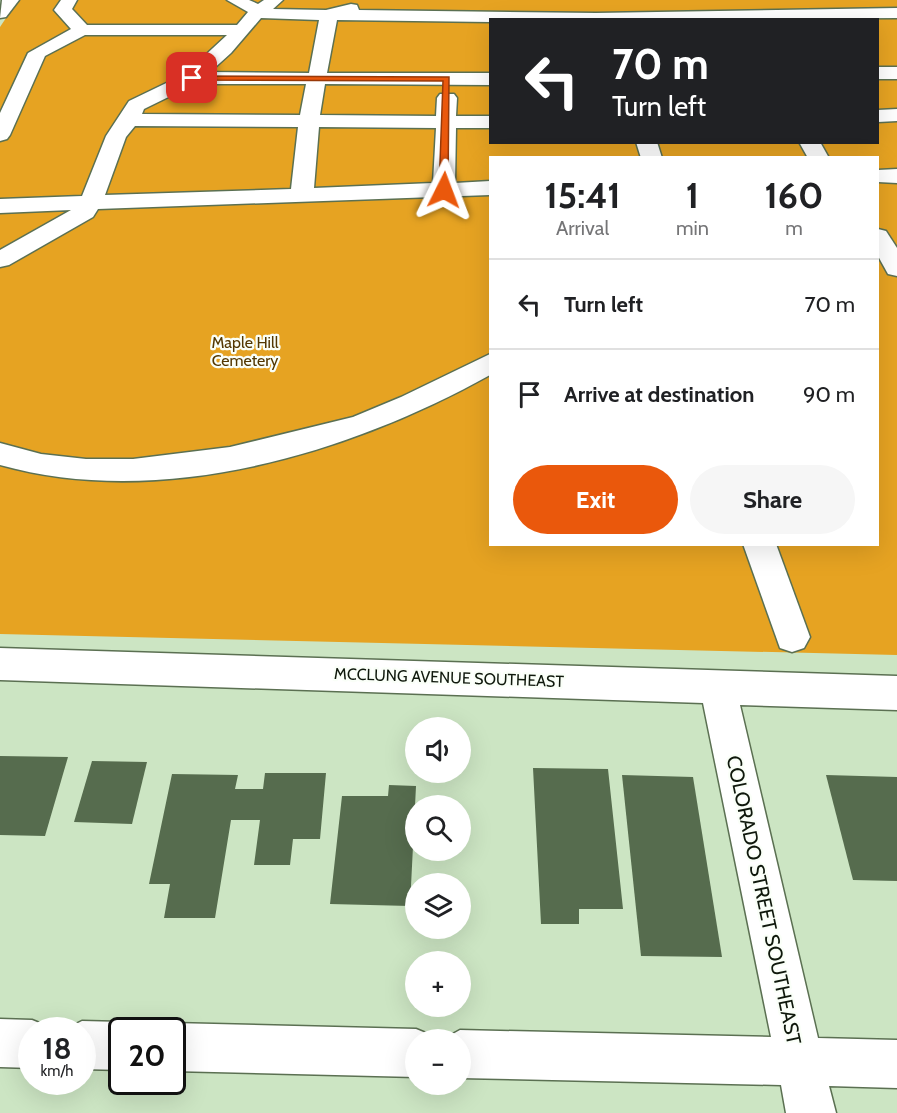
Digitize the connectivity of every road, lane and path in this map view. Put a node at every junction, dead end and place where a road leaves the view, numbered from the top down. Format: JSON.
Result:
{"nodes":[{"id":1,"x":11,"y":0,"type":"edge"},
{"id":2,"x":69,"y":0,"type":"edge"},
{"id":3,"x":235,"y":0,"type":"edge"},
{"id":4,"x":277,"y":0,"type":"edge"},
{"id":5,"x":384,"y":0,"type":"edge"},
{"id":6,"x":588,"y":0,"type":"edge"},
{"id":7,"x":719,"y":0,"type":"edge"},
{"id":8,"x":259,"y":10,"type":"junction"},
{"id":9,"x":0,"y":13,"type":"edge"},
{"id":10,"x":874,"y":13,"type":"junction"},
{"id":11,"x":897,"y":13,"type":"edge"},
{"id":12,"x":329,"y":14,"type":"junction"},
{"id":13,"x":585,"y":15,"type":"edge"},
{"id":14,"x":730,"y":18,"type":"edge"},
{"id":15,"x":878,"y":18,"type":"edge"},
{"id":16,"x":879,"y":19,"type":"edge"},
{"id":17,"x":82,"y":30,"type":"junction"},
{"id":18,"x":242,"y":30,"type":"junction"},
{"id":19,"x":889,"y":30,"type":"dead end"},
{"id":20,"x":879,"y":73,"type":"edge"},
{"id":21,"x":897,"y":73,"type":"edge"},
{"id":22,"x":192,"y":78,"type":"junction"},
{"id":23,"x":317,"y":78,"type":"junction"},
{"id":24,"x":447,"y":79,"type":"junction"},
{"id":25,"x":489,"y":79,"type":"edge"},
{"id":26,"x":897,"y":115,"type":"edge"},
{"id":27,"x":879,"y":116,"type":"edge"},
{"id":28,"x":129,"y":120,"type":"junction"},
{"id":29,"x":309,"y":121,"type":"junction"},
{"id":30,"x":447,"y":122,"type":"junction"},
{"id":31,"x":489,"y":122,"type":"edge"},
{"id":32,"x":0,"y":135,"type":"edge"},
{"id":33,"x":879,"y":176,"type":"edge"},
{"id":34,"x":897,"y":176,"type":"edge"},
{"id":35,"x":489,"y":188,"type":"edge"},
{"id":36,"x":444,"y":190,"type":"junction"},
{"id":37,"x":302,"y":195,"type":"junction"},
{"id":38,"x":91,"y":203,"type":"junction"},
{"id":39,"x":0,"y":206,"type":"edge"},
{"id":40,"x":879,"y":238,"type":"edge"},
{"id":41,"x":0,"y":260,"type":"edge"},
{"id":42,"x":897,"y":269,"type":"edge"},
{"id":43,"x":489,"y":364,"type":"edge"},
{"id":44,"x":0,"y":454,"type":"edge"},
{"id":45,"x":760,"y":546,"type":"edge"},
{"id":46,"x":792,"y":638,"type":"dead end"},
{"id":47,"x":0,"y":664,"type":"edge"},
{"id":48,"x":718,"y":687,"type":"junction"},
{"id":49,"x":897,"y":693,"type":"edge"},
{"id":50,"x":0,"y":1043,"type":"edge"},
{"id":51,"x":18,"y":1044,"type":"edge"},
{"id":52,"x":186,"y":1047,"type":"edge"},
{"id":53,"x":405,"y":1053,"type":"edge"},
{"id":54,"x":471,"y":1054,"type":"edge"},
{"id":55,"x":800,"y":1061,"type":"junction"},
{"id":56,"x":897,"y":1064,"type":"edge"},
{"id":57,"x":811,"y":1113,"type":"edge"}],
"edges":[{"from":1,"to":9,"type":"street"},
{"from":2,"to":17,"type":"street"},
{"from":3,"to":8,"type":"street"},
{"from":4,"to":8,"type":"street"},
{"from":5,"to":12,"type":"street"},
{"from":6,"to":13,"type":"street"},
{"from":7,"to":14,"type":"street"},
{"from":8,"to":12,"type":"street"},
{"from":8,"to":18,"type":"street"},
{"from":10,"to":11,"type":"street"},
{"from":10,"to":14,"type":"street"},
{"from":10,"to":15,"type":"street"},
{"from":12,"to":13,"type":"street"},
{"from":12,"to":23,"type":"street"},
{"from":13,"to":14,"type":"street"},
{"from":16,"to":19,"type":"street"},
{"from":17,"to":18,"type":"street"},
{"from":17,"to":32,"type":"street"},
{"from":18,"to":22,"type":"street"},
{"from":20,"to":21,"type":"street"},
{"from":22,"to":23,"type":"street"},
{"from":22,"to":28,"type":"street"},
{"from":23,"to":24,"type":"street"},
{"from":23,"to":29,"type":"street"},
{"from":24,"to":25,"type":"street"},
{"from":24,"to":30,"type":"street"},
{"from":26,"to":27,"type":"street"},
{"from":28,"to":29,"type":"street"},
{"from":28,"to":38,"type":"street"},
{"from":29,"to":30,"type":"street"},
{"from":29,"to":37,"type":"street"},
{"from":30,"to":31,"type":"street"},
{"from":30,"to":36,"type":"street"},
{"from":33,"to":34,"type":"street"},
{"from":35,"to":36,"type":"street"},
{"from":36,"to":37,"type":"street"},
{"from":37,"to":38,"type":"street"},
{"from":38,"to":39,"type":"street"},
{"from":38,"to":41,"type":"street"},
{"from":40,"to":42,"type":"street"},
{"from":43,"to":44,"type":"street"},
{"from":45,"to":46,"type":"street"},
{"from":47,"to":48,"type":"street","name":"MCCLUNG AVENUE SOUTHEAST"},
{"from":48,"to":49,"type":"street","name":"MCCLUNG AVENUE SOUTHEAST"},
{"from":48,"to":55,"type":"street","name":"COLORADO STREET SOUTHEAST"},
{"from":50,"to":51,"type":"street"},
{"from":52,"to":53,"type":"street"},
{"from":54,"to":55,"type":"street"},
{"from":55,"to":56,"type":"street"},
{"from":55,"to":57,"type":"street","name":"COLORADO STREET SOUTHEAST"}]}
